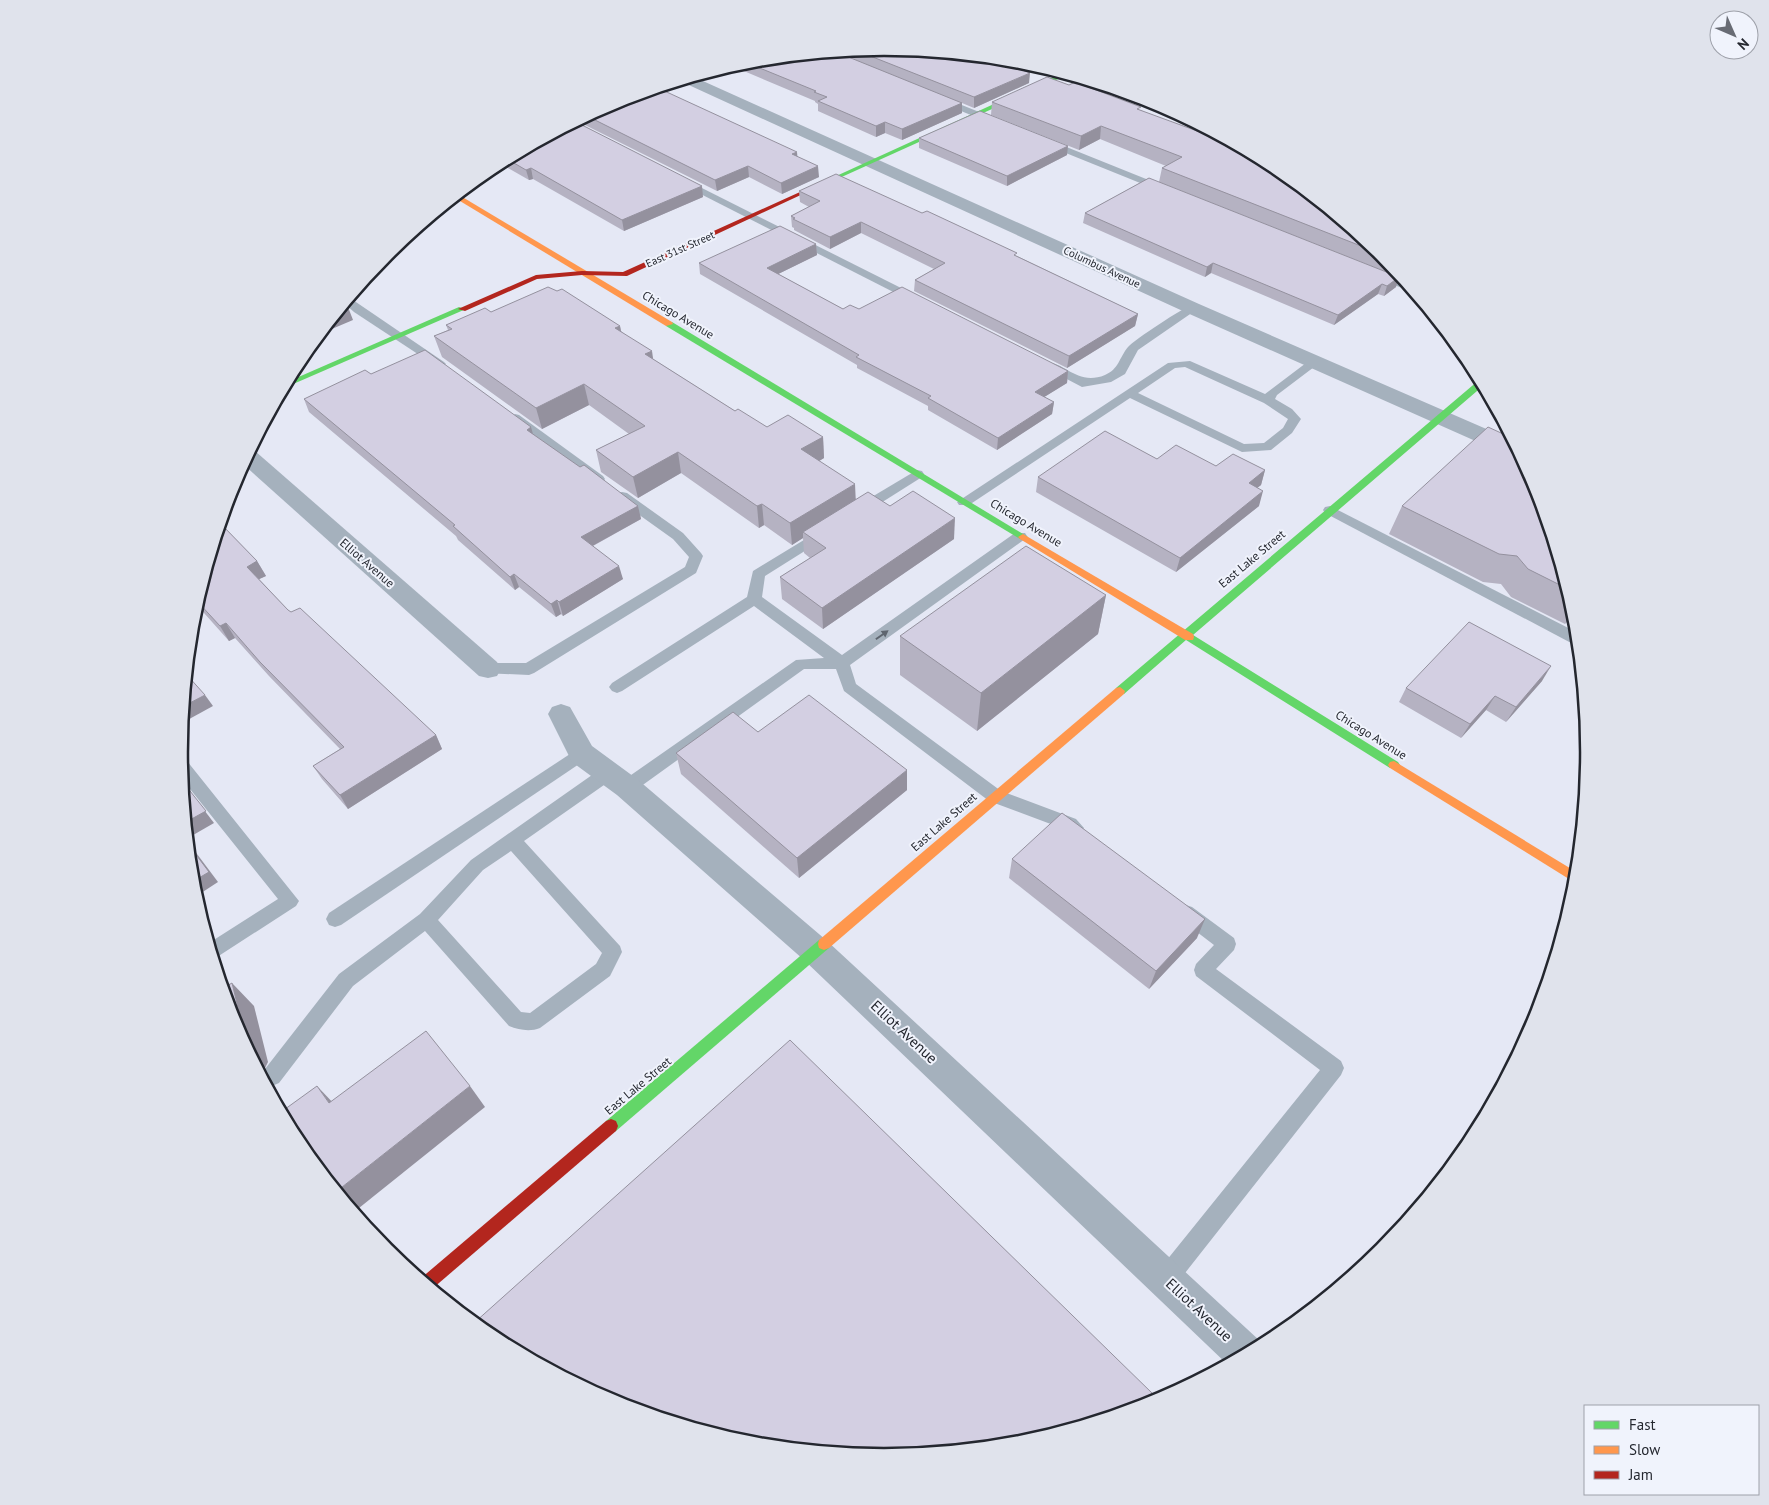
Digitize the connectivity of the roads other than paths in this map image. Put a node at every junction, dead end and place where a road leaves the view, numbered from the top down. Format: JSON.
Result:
{"nodes":[{"id":1,"x":1056,"y":78,"type":"edge"},
{"id":2,"x":695,"y":83,"type":"edge"},
{"id":3,"x":932,"y":96,"type":"edge"},
{"id":4,"x":979,"y":115,"type":"junction"},
{"id":5,"x":1003,"y":124,"type":"edge"},
{"id":6,"x":1040,"y":139,"type":"edge"},
{"id":7,"x":873,"y":162,"type":"junction"},
{"id":8,"x":674,"y":176,"type":"edge"},
{"id":9,"x":1170,"y":191,"type":"edge"},
{"id":10,"x":462,"y":199,"type":"edge"},
{"id":11,"x":752,"y":216,"type":"junction"},
{"id":12,"x":1365,"y":270,"type":"edge"},
{"id":13,"x":582,"y":273,"type":"junction"},
{"id":14,"x":1399,"y":283,"type":"edge"},
{"id":15,"x":925,"y":304,"type":"edge"},
{"id":16,"x":352,"y":305,"type":"edge"},
{"id":17,"x":1192,"y":308,"type":"junction"},
{"id":18,"x":400,"y":336,"type":"junction"},
{"id":19,"x":1038,"y":361,"type":"edge"},
{"id":20,"x":1314,"y":362,"type":"junction"},
{"id":21,"x":449,"y":370,"type":"edge"},
{"id":22,"x":297,"y":381,"type":"edge"},
{"id":23,"x":1476,"y":387,"type":"edge"},
{"id":24,"x":1129,"y":393,"type":"junction"},
{"id":25,"x":1268,"y":400,"type":"junction"},
{"id":26,"x":504,"y":410,"type":"edge"},
{"id":27,"x":1442,"y":417,"type":"junction"},
{"id":28,"x":1510,"y":447,"type":"edge"},
{"id":29,"x":253,"y":461,"type":"edge"},
{"id":30,"x":917,"y":474,"type":"junction"},
{"id":31,"x":964,"y":502,"type":"junction"},
{"id":32,"x":1330,"y":510,"type":"junction"},
{"id":33,"x":851,"y":516,"type":"edge"},
{"id":34,"x":834,"y":526,"type":"edge"},
{"id":35,"x":1020,"y":536,"type":"junction"},
{"id":36,"x":754,"y":598,"type":"junction"},
{"id":37,"x":1184,"y":635,"type":"junction"},
{"id":38,"x":1570,"y":636,"type":"edge"},
{"id":39,"x":842,"y":663,"type":"junction"},
{"id":40,"x":488,"y":669,"type":"joint"},
{"id":41,"x":617,"y":686,"type":"dead end"},
{"id":42,"x":561,"y":714,"type":"dead end"},
{"id":43,"x":582,"y":754,"type":"junction"},
{"id":44,"x":189,"y":776,"type":"edge"},
{"id":45,"x":618,"y":780,"type":"junction"},
{"id":46,"x":995,"y":796,"type":"junction"},
{"id":47,"x":1086,"y":836,"type":"edge"},
{"id":48,"x":512,"y":840,"type":"junction"},
{"id":49,"x":1569,"y":874,"type":"edge"},
{"id":50,"x":1172,"y":902,"type":"edge"},
{"id":51,"x":335,"y":919,"type":"dead end"},
{"id":52,"x":426,"y":920,"type":"junction"},
{"id":53,"x":217,"y":948,"type":"edge"},
{"id":54,"x":815,"y":950,"type":"junction"},
{"id":55,"x":272,"y":1076,"type":"dead end"},
{"id":56,"x":1166,"y":1279,"type":"junction"},
{"id":57,"x":430,"y":1280,"type":"edge"},
{"id":58,"x":1241,"y":1350,"type":"edge"}],
"edges":[{"from":1,"to":4,"type":"street","name":"East 31st Street"},
{"from":2,"to":7,"type":"street","name":"Columbus Avenue"},
{"from":3,"to":4,"type":"lane"},
{"from":4,"to":5,"type":"lane"},
{"from":4,"to":7,"type":"street","name":"East 31st Street"},
{"from":6,"to":9,"type":"lane"},
{"from":7,"to":11,"type":"street","name":"East 31st Street"},
{"from":7,"to":17,"type":"street","name":"Columbus Avenue"},
{"from":8,"to":11,"type":"lane"},
{"from":10,"to":13,"type":"street","name":"Chicago Avenue"},
{"from":11,"to":13,"type":"street","name":"East 31st Street"},
{"from":11,"to":15,"type":"lane"},
{"from":12,"to":14,"type":"lane"},
{"from":13,"to":18,"type":"street","name":"East 31st Street"},
{"from":13,"to":30,"type":"street","name":"Chicago Avenue"},
{"from":16,"to":18,"type":"lane"},
{"from":17,"to":19,"type":"lane"},
{"from":17,"to":20,"type":"street","name":"Columbus Avenue"},
{"from":18,"to":21,"type":"lane"},
{"from":18,"to":22,"type":"street","name":"East 31st Street"},
{"from":20,"to":25,"type":"lane"},
{"from":20,"to":27,"type":"street","name":"Columbus Avenue"},
{"from":23,"to":27,"type":"street","name":"East Lake Street"},
{"from":24,"to":25,"type":"lane"},
{"from":24,"to":25,"type":"lane"},
{"from":24,"to":31,"type":"lane"},
{"from":26,"to":40,"type":"lane"},
{"from":27,"to":28,"type":"street","name":"Columbus Avenue"},
{"from":27,"to":32,"type":"street","name":"East Lake Street"},
{"from":29,"to":40,"type":"street","name":"Elliot Avenue"},
{"from":30,"to":31,"type":"street","name":"Chicago Avenue"},
{"from":30,"to":33,"type":"lane"},
{"from":31,"to":35,"type":"street","name":"Chicago Avenue"},
{"from":32,"to":37,"type":"street","name":"East Lake Street"},
{"from":32,"to":38,"type":"lane"},
{"from":34,"to":36,"type":"lane"},
{"from":35,"to":37,"type":"street","name":"Chicago Avenue"},
{"from":39,"to":35,"type":"lane","one_way":true},
{"from":36,"to":39,"type":"lane"},
{"from":36,"to":41,"type":"lane"},
{"from":37,"to":46,"type":"street","name":"East Lake Street"},
{"from":37,"to":49,"type":"street","name":"Chicago Avenue"},
{"from":39,"to":45,"type":"lane"},
{"from":39,"to":46,"type":"lane"},
{"from":42,"to":43,"type":"street","name":"Elliot Avenue"},
{"from":43,"to":45,"type":"street","name":"Elliot Avenue"},
{"from":43,"to":51,"type":"lane"},
{"from":44,"to":53,"type":"lane"},
{"from":45,"to":48,"type":"lane"},
{"from":45,"to":54,"type":"street","name":"Elliot Avenue"},
{"from":46,"to":47,"type":"lane"},
{"from":46,"to":54,"type":"street","name":"East Lake Street"},
{"from":48,"to":52,"type":"lane"},
{"from":48,"to":52,"type":"lane"},
{"from":50,"to":56,"type":"lane"},
{"from":52,"to":55,"type":"lane"},
{"from":54,"to":56,"type":"street","name":"Elliot Avenue"},
{"from":54,"to":57,"type":"street","name":"East Lake Street"},
{"from":56,"to":58,"type":"street","name":"Elliot Avenue"}]}
